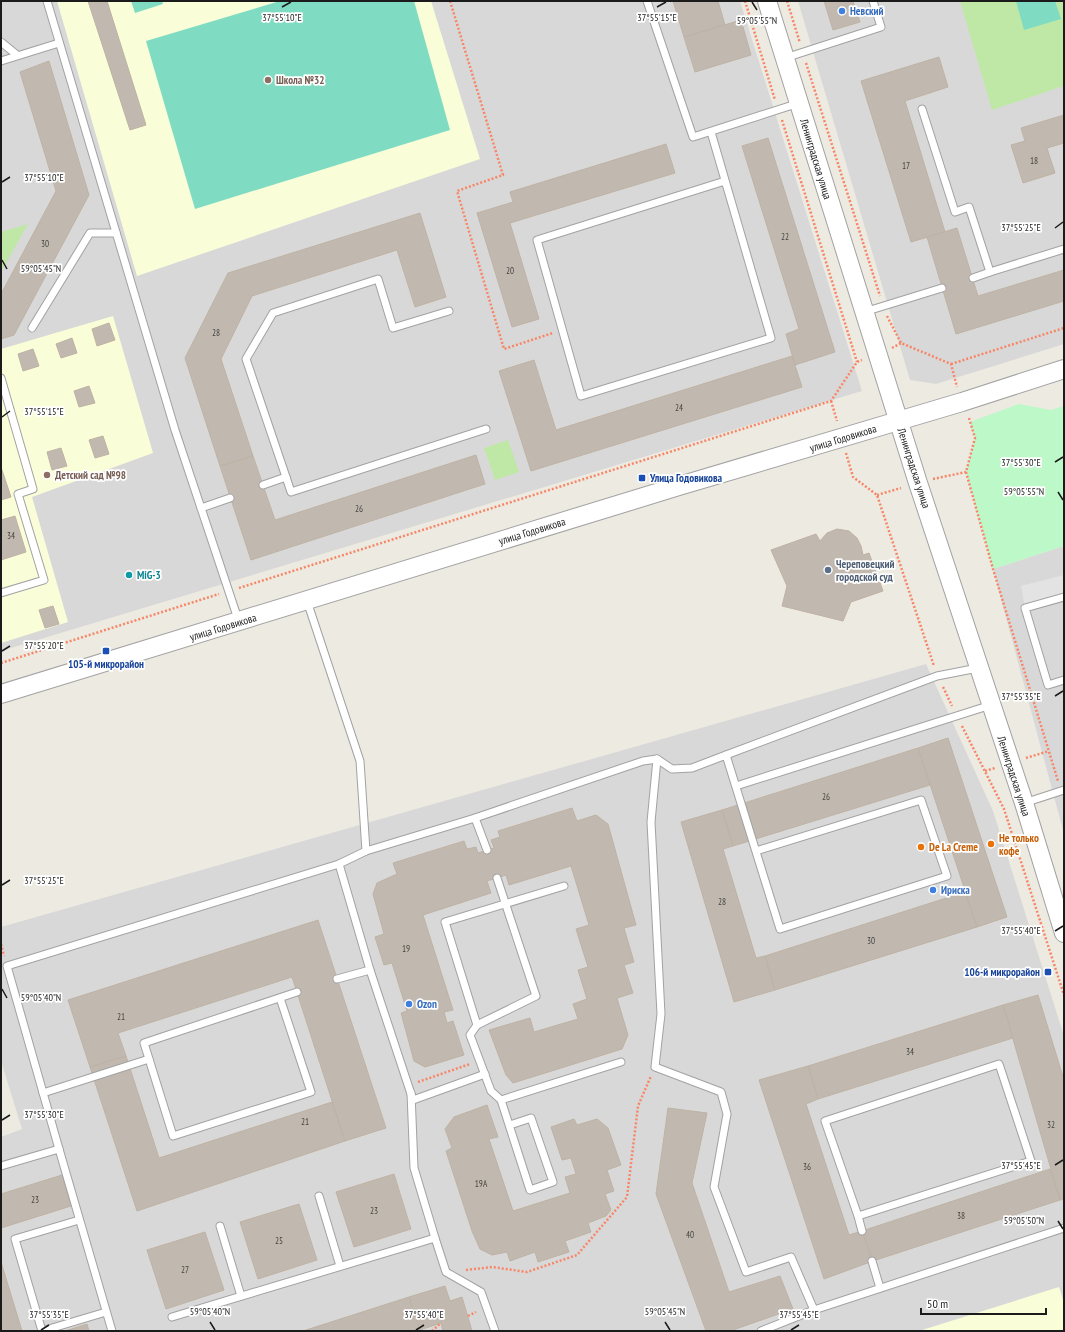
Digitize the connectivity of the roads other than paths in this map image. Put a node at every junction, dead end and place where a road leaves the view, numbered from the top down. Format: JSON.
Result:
{"nodes":[{"id":1,"x":47,"y":1,"type":"edge"},
{"id":2,"x":647,"y":1,"type":"edge"},
{"id":3,"x":768,"y":1,"type":"edge"},
{"id":4,"x":873,"y":1,"type":"edge"},
{"id":5,"x":1,"y":42,"type":"edge"},
{"id":6,"x":59,"y":43,"type":"junction"},
{"id":7,"x":17,"y":55,"type":"junction"},
{"id":8,"x":785,"y":58,"type":"junction"},
{"id":9,"x":1,"y":61,"type":"edge"},
{"id":10,"x":799,"y":103,"type":"junction"},
{"id":11,"x":922,"y":109,"type":"dead end"},
{"id":12,"x":711,"y":132,"type":"junction"},
{"id":13,"x":725,"y":181,"type":"junction"},
{"id":14,"x":116,"y":233,"type":"junction"},
{"id":15,"x":1064,"y":249,"type":"edge"},
{"id":16,"x":990,"y":272,"type":"junction"},
{"id":17,"x":973,"y":278,"type":"dead end"},
{"id":18,"x":942,"y":288,"type":"dead end"},
{"id":19,"x":449,"y":311,"type":"dead end"},
{"id":20,"x":864,"y":312,"type":"junction"},
{"id":21,"x":32,"y":328,"type":"dead end"},
{"id":22,"x":1064,"y":369,"type":"edge"},
{"id":23,"x":1,"y":378,"type":"edge"},
{"id":24,"x":899,"y":421,"type":"junction"},
{"id":25,"x":486,"y":429,"type":"dead end"},
{"id":26,"x":286,"y":477,"type":"junction"},
{"id":27,"x":263,"y":486,"type":"dead end"},
{"id":28,"x":230,"y":498,"type":"dead end"},
{"id":29,"x":201,"y":508,"type":"junction"},
{"id":30,"x":1,"y":593,"type":"edge"},
{"id":31,"x":1064,"y":597,"type":"edge"},
{"id":32,"x":307,"y":600,"type":"junction"},
{"id":33,"x":239,"y":622,"type":"junction"},
{"id":34,"x":978,"y":668,"type":"junction"},
{"id":35,"x":1064,"y":680,"type":"edge"},
{"id":36,"x":1,"y":694,"type":"edge"},
{"id":37,"x":991,"y":705,"type":"junction"},
{"id":38,"x":726,"y":755,"type":"junction"},
{"id":39,"x":657,"y":759,"type":"junction"},
{"id":40,"x":736,"y":786,"type":"junction"},
{"id":41,"x":1064,"y":790,"type":"edge"},
{"id":42,"x":1024,"y":803,"type":"junction"},
{"id":43,"x":475,"y":818,"type":"junction"},
{"id":44,"x":487,"y":850,"type":"dead end"},
{"id":45,"x":366,"y":851,"type":"junction"},
{"id":46,"x":756,"y":851,"type":"junction"},
{"id":47,"x":339,"y":864,"type":"junction"},
{"id":48,"x":497,"y":878,"type":"dead end"},
{"id":49,"x":564,"y":886,"type":"dead end"},
{"id":50,"x":506,"y":904,"type":"junction"},
{"id":51,"x":1064,"y":933,"type":"edge"},
{"id":52,"x":370,"y":970,"type":"junction"},
{"id":53,"x":337,"y":979,"type":"dead end"},
{"id":54,"x":296,"y":992,"type":"dead end"},
{"id":55,"x":280,"y":998,"type":"junction"},
{"id":56,"x":477,"y":1025,"type":"junction"},
{"id":57,"x":149,"y":1059,"type":"junction"},
{"id":58,"x":620,"y":1062,"type":"dead end"},
{"id":59,"x":485,"y":1074,"type":"junction"},
{"id":60,"x":43,"y":1093,"type":"junction"},
{"id":61,"x":411,"y":1093,"type":"junction"},
{"id":62,"x":501,"y":1100,"type":"junction"},
{"id":63,"x":510,"y":1125,"type":"junction"},
{"id":64,"x":59,"y":1148,"type":"junction"},
{"id":65,"x":1,"y":1166,"type":"edge"},
{"id":66,"x":319,"y":1196,"type":"dead end"},
{"id":67,"x":858,"y":1216,"type":"junction"},
{"id":68,"x":79,"y":1220,"type":"junction"},
{"id":69,"x":220,"y":1226,"type":"dead end"},
{"id":70,"x":1064,"y":1228,"type":"edge"},
{"id":71,"x":862,"y":1231,"type":"dead end"},
{"id":72,"x":435,"y":1238,"type":"junction"},
{"id":73,"x":872,"y":1261,"type":"dead end"},
{"id":74,"x":340,"y":1266,"type":"junction"},
{"id":75,"x":880,"y":1288,"type":"junction"},
{"id":76,"x":241,"y":1296,"type":"junction"},
{"id":77,"x":814,"y":1310,"type":"junction"},
{"id":78,"x":106,"y":1312,"type":"junction"},
{"id":79,"x":172,"y":1317,"type":"dead end"},
{"id":80,"x":112,"y":1331,"type":"edge"},
{"id":81,"x":495,"y":1331,"type":"edge"},
{"id":82,"x":761,"y":1331,"type":"edge"}],
"edges":[{"from":1,"to":6,"type":"lane"},
{"from":2,"to":12,"type":"lane"},
{"from":3,"to":8,"type":"street","name":"Ленинградская улица"},
{"from":4,"to":8,"type":"lane"},
{"from":5,"to":7,"type":"lane"},
{"from":6,"to":7,"type":"lane"},
{"from":6,"to":14,"type":"lane"},
{"from":7,"to":9,"type":"lane"},
{"from":8,"to":10,"type":"street","name":"Ленинградская улица"},
{"from":10,"to":12,"type":"lane"},
{"from":10,"to":20,"type":"street","name":"Ленинградская улица"},
{"from":11,"to":16,"type":"lane"},
{"from":12,"to":13,"type":"lane"},
{"from":13,"to":13,"type":"lane"},
{"from":14,"to":21,"type":"lane"},
{"from":14,"to":29,"type":"lane"},
{"from":15,"to":16,"type":"lane"},
{"from":16,"to":17,"type":"lane"},
{"from":18,"to":20,"type":"lane"},
{"from":19,"to":26,"type":"lane"},
{"from":20,"to":24,"type":"street","name":"Ленинградская улица"},
{"from":22,"to":24,"type":"street","name":"улица Годовикова"},
{"from":23,"to":30,"type":"lane"},
{"from":24,"to":32,"type":"street","name":"улица Годовикова"},
{"from":24,"to":34,"type":"street","name":"Ленинградская улица"},
{"from":25,"to":26,"type":"lane"},
{"from":26,"to":27,"type":"lane"},
{"from":28,"to":29,"type":"lane"},
{"from":29,"to":33,"type":"lane"},
{"from":31,"to":35,"type":"lane"},
{"from":32,"to":33,"type":"street","name":"улица Годовикова"},
{"from":32,"to":45,"type":"lane"},
{"from":33,"to":36,"type":"street","name":"улица Годовикова"},
{"from":34,"to":37,"type":"street","name":"Ленинградская улица"},
{"from":34,"to":38,"type":"lane"},
{"from":37,"to":40,"type":"lane"},
{"from":37,"to":42,"type":"street","name":"Ленинградская улица"},
{"from":38,"to":39,"type":"lane"},
{"from":38,"to":40,"type":"lane"},
{"from":39,"to":43,"type":"lane"},
{"from":39,"to":77,"type":"lane"},
{"from":40,"to":46,"type":"lane"},
{"from":41,"to":42,"type":"lane"},
{"from":42,"to":51,"type":"street","name":"Ленинградская улица"},
{"from":43,"to":44,"type":"lane"},
{"from":43,"to":45,"type":"lane"},
{"from":45,"to":47,"type":"lane"},
{"from":46,"to":46,"type":"lane"},
{"from":47,"to":52,"type":"lane"},
{"from":47,"to":60,"type":"lane"},
{"from":48,"to":50,"type":"lane"},
{"from":49,"to":50,"type":"lane"},
{"from":50,"to":56,"type":"lane"},
{"from":50,"to":56,"type":"lane"},
{"from":52,"to":53,"type":"lane"},
{"from":52,"to":61,"type":"lane"},
{"from":54,"to":55,"type":"lane"},
{"from":55,"to":57,"type":"lane"},
{"from":55,"to":57,"type":"lane"},
{"from":56,"to":59,"type":"lane"},
{"from":57,"to":60,"type":"lane"},
{"from":58,"to":62,"type":"lane"},
{"from":59,"to":61,"type":"lane"},
{"from":59,"to":62,"type":"lane"},
{"from":60,"to":64,"type":"lane"},
{"from":61,"to":72,"type":"lane"},
{"from":62,"to":63,"type":"lane"},
{"from":63,"to":63,"type":"lane"},
{"from":64,"to":65,"type":"lane"},
{"from":64,"to":68,"type":"lane"},
{"from":66,"to":74,"type":"lane"},
{"from":67,"to":67,"type":"lane"},
{"from":67,"to":71,"type":"lane"},
{"from":68,"to":78,"type":"lane"},
{"from":68,"to":78,"type":"lane"},
{"from":69,"to":76,"type":"lane"},
{"from":70,"to":75,"type":"lane"},
{"from":72,"to":74,"type":"lane"},
{"from":72,"to":81,"type":"lane"},
{"from":73,"to":75,"type":"lane"},
{"from":74,"to":76,"type":"lane"},
{"from":75,"to":77,"type":"lane"},
{"from":76,"to":79,"type":"lane"},
{"from":77,"to":82,"type":"lane"},
{"from":78,"to":80,"type":"lane"}]}
